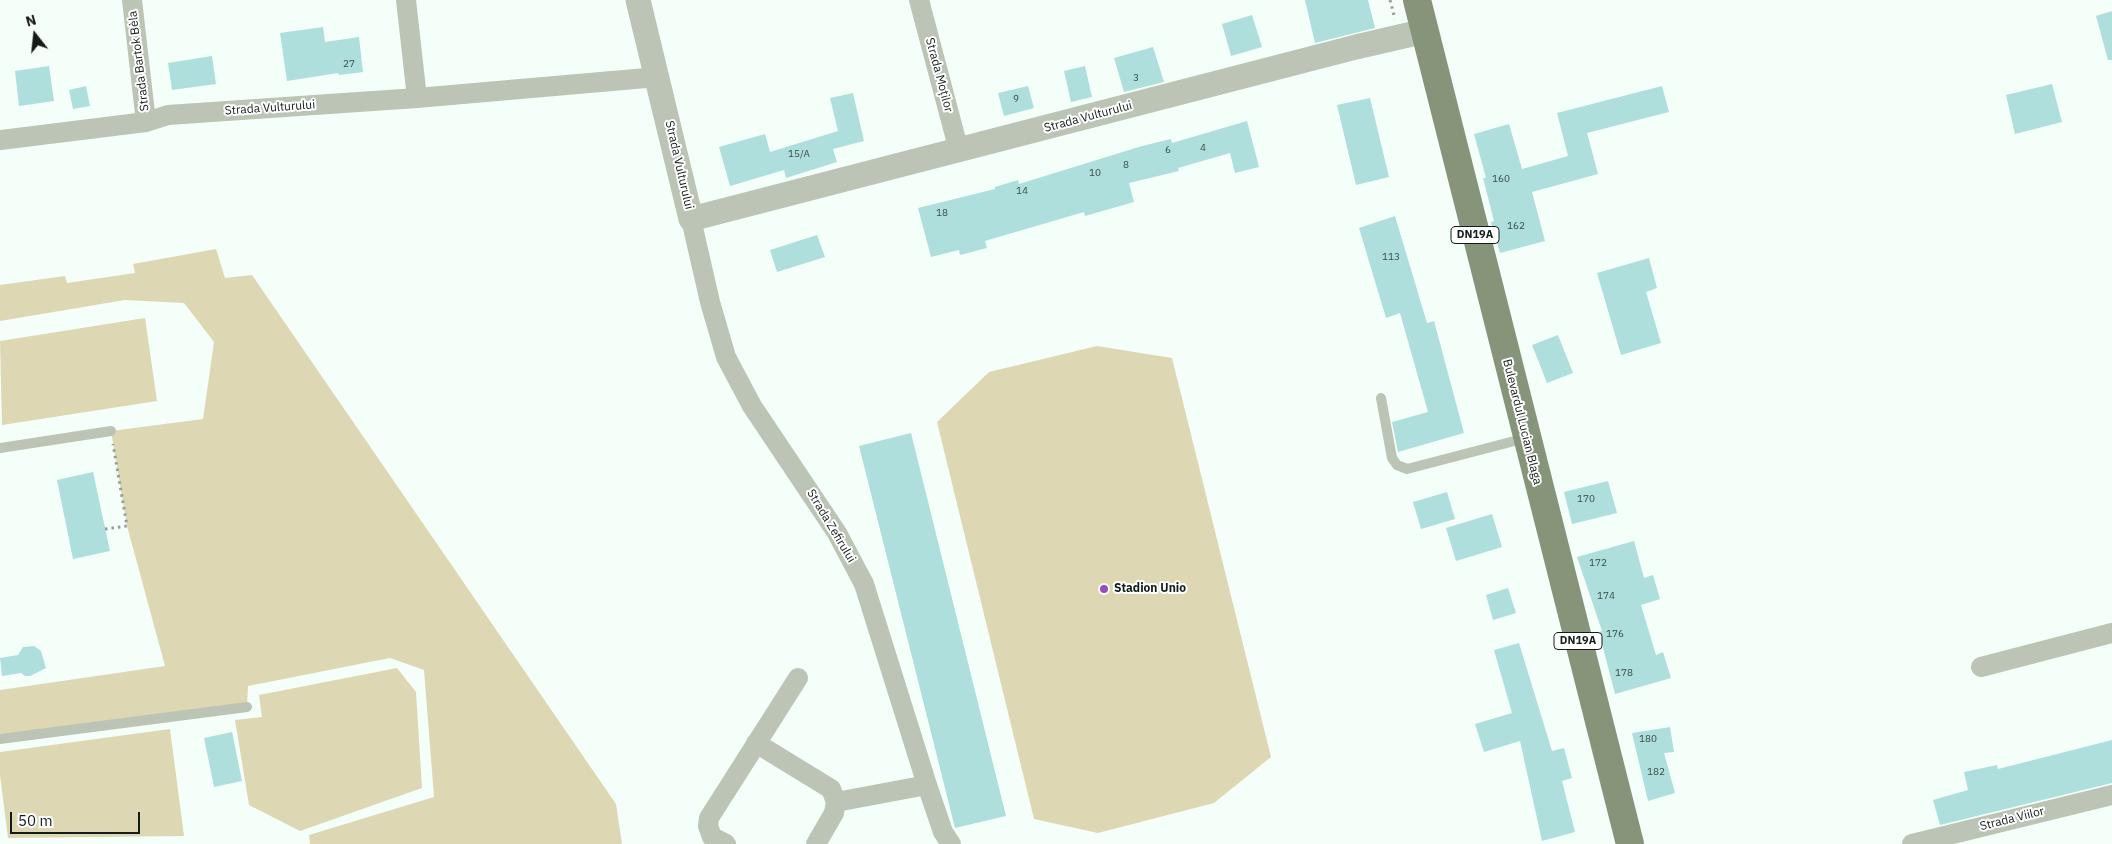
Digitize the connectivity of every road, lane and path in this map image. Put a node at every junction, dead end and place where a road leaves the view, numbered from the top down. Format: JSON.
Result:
{"nodes":[{"id":1,"x":132,"y":0,"type":"edge"},
{"id":2,"x":406,"y":0,"type":"edge"},
{"id":3,"x":638,"y":0,"type":"edge"},
{"id":4,"x":919,"y":0,"type":"edge"},
{"id":5,"x":1417,"y":0,"type":"edge"},
{"id":6,"x":1425,"y":31,"type":"junction"},
{"id":7,"x":658,"y":77,"type":"junction"},
{"id":8,"x":417,"y":98,"type":"junction"},
{"id":9,"x":146,"y":122,"type":"junction"},
{"id":10,"x":0,"y":140,"type":"edge"},
{"id":11,"x":959,"y":151,"type":"junction"},
{"id":12,"x":691,"y":219,"type":"junction"},
{"id":13,"x":1381,"y":398,"type":"dead end"},
{"id":14,"x":111,"y":431,"type":"joint"},
{"id":15,"x":1526,"y":438,"type":"junction"},
{"id":16,"x":0,"y":448,"type":"edge"},
{"id":17,"x":105,"y":529,"type":"dead end"},
{"id":18,"x":2112,"y":633,"type":"edge"},
{"id":19,"x":1981,"y":667,"type":"dead end"},
{"id":20,"x":798,"y":678,"type":"dead end"},
{"id":21,"x":247,"y":707,"type":"dead end"},
{"id":22,"x":0,"y":739,"type":"edge"},
{"id":23,"x":756,"y":743,"type":"junction"},
{"id":24,"x":927,"y":785,"type":"junction"},
{"id":25,"x":2112,"y":795,"type":"edge"},
{"id":26,"x":836,"y":802,"type":"junction"},
{"id":27,"x":726,"y":844,"type":"edge"},
{"id":28,"x":816,"y":844,"type":"edge"},
{"id":29,"x":951,"y":844,"type":"edge"},
{"id":30,"x":1630,"y":844,"type":"edge"},
{"id":31,"x":1912,"y":844,"type":"edge"}],
"edges":[{"from":1,"to":9,"type":"street","name":"Strada Bartok Bèla"},
{"from":2,"to":8,"type":"street"},
{"from":3,"to":7,"type":"street"},
{"from":4,"to":11,"type":"street","name":"Strada Moților"},
{"from":5,"to":6,"type":"main road","name":"Bulevardul Lucian Blaga","number":"DN19A"},
{"from":6,"to":11,"type":"street","name":"Strada Vulturului"},
{"from":6,"to":15,"type":"main road","name":"Bulevardul Lucian Blaga","number":"DN19A"},
{"from":7,"to":8,"type":"street","name":"Strada Vulturului"},
{"from":7,"to":12,"type":"street","name":"Strada Vulturului"},
{"from":8,"to":9,"type":"street","name":"Strada Vulturului"},
{"from":9,"to":10,"type":"street","name":"Strada Vulturului"},
{"from":11,"to":12,"type":"street","name":"Strada Vulturului"},
{"from":12,"to":24,"type":"street","name":"Strada Zefirului"},
{"from":13,"to":15,"type":"lane"},
{"from":14,"to":16,"type":"lane"},
{"from":14,"to":17,"type":"path"},
{"from":15,"to":30,"type":"main road","name":"Bulevardul Lucian Blaga","number":"DN19A"},
{"from":18,"to":19,"type":"street"},
{"from":20,"to":23,"type":"street"},
{"from":21,"to":22,"type":"lane"},
{"from":23,"to":26,"type":"street"},
{"from":23,"to":27,"type":"street"},
{"from":24,"to":26,"type":"street"},
{"from":24,"to":29,"type":"street","name":"Strada Zefirului"},
{"from":25,"to":31,"type":"street","name":"Strada Viilor"},
{"from":26,"to":28,"type":"street"}]}
